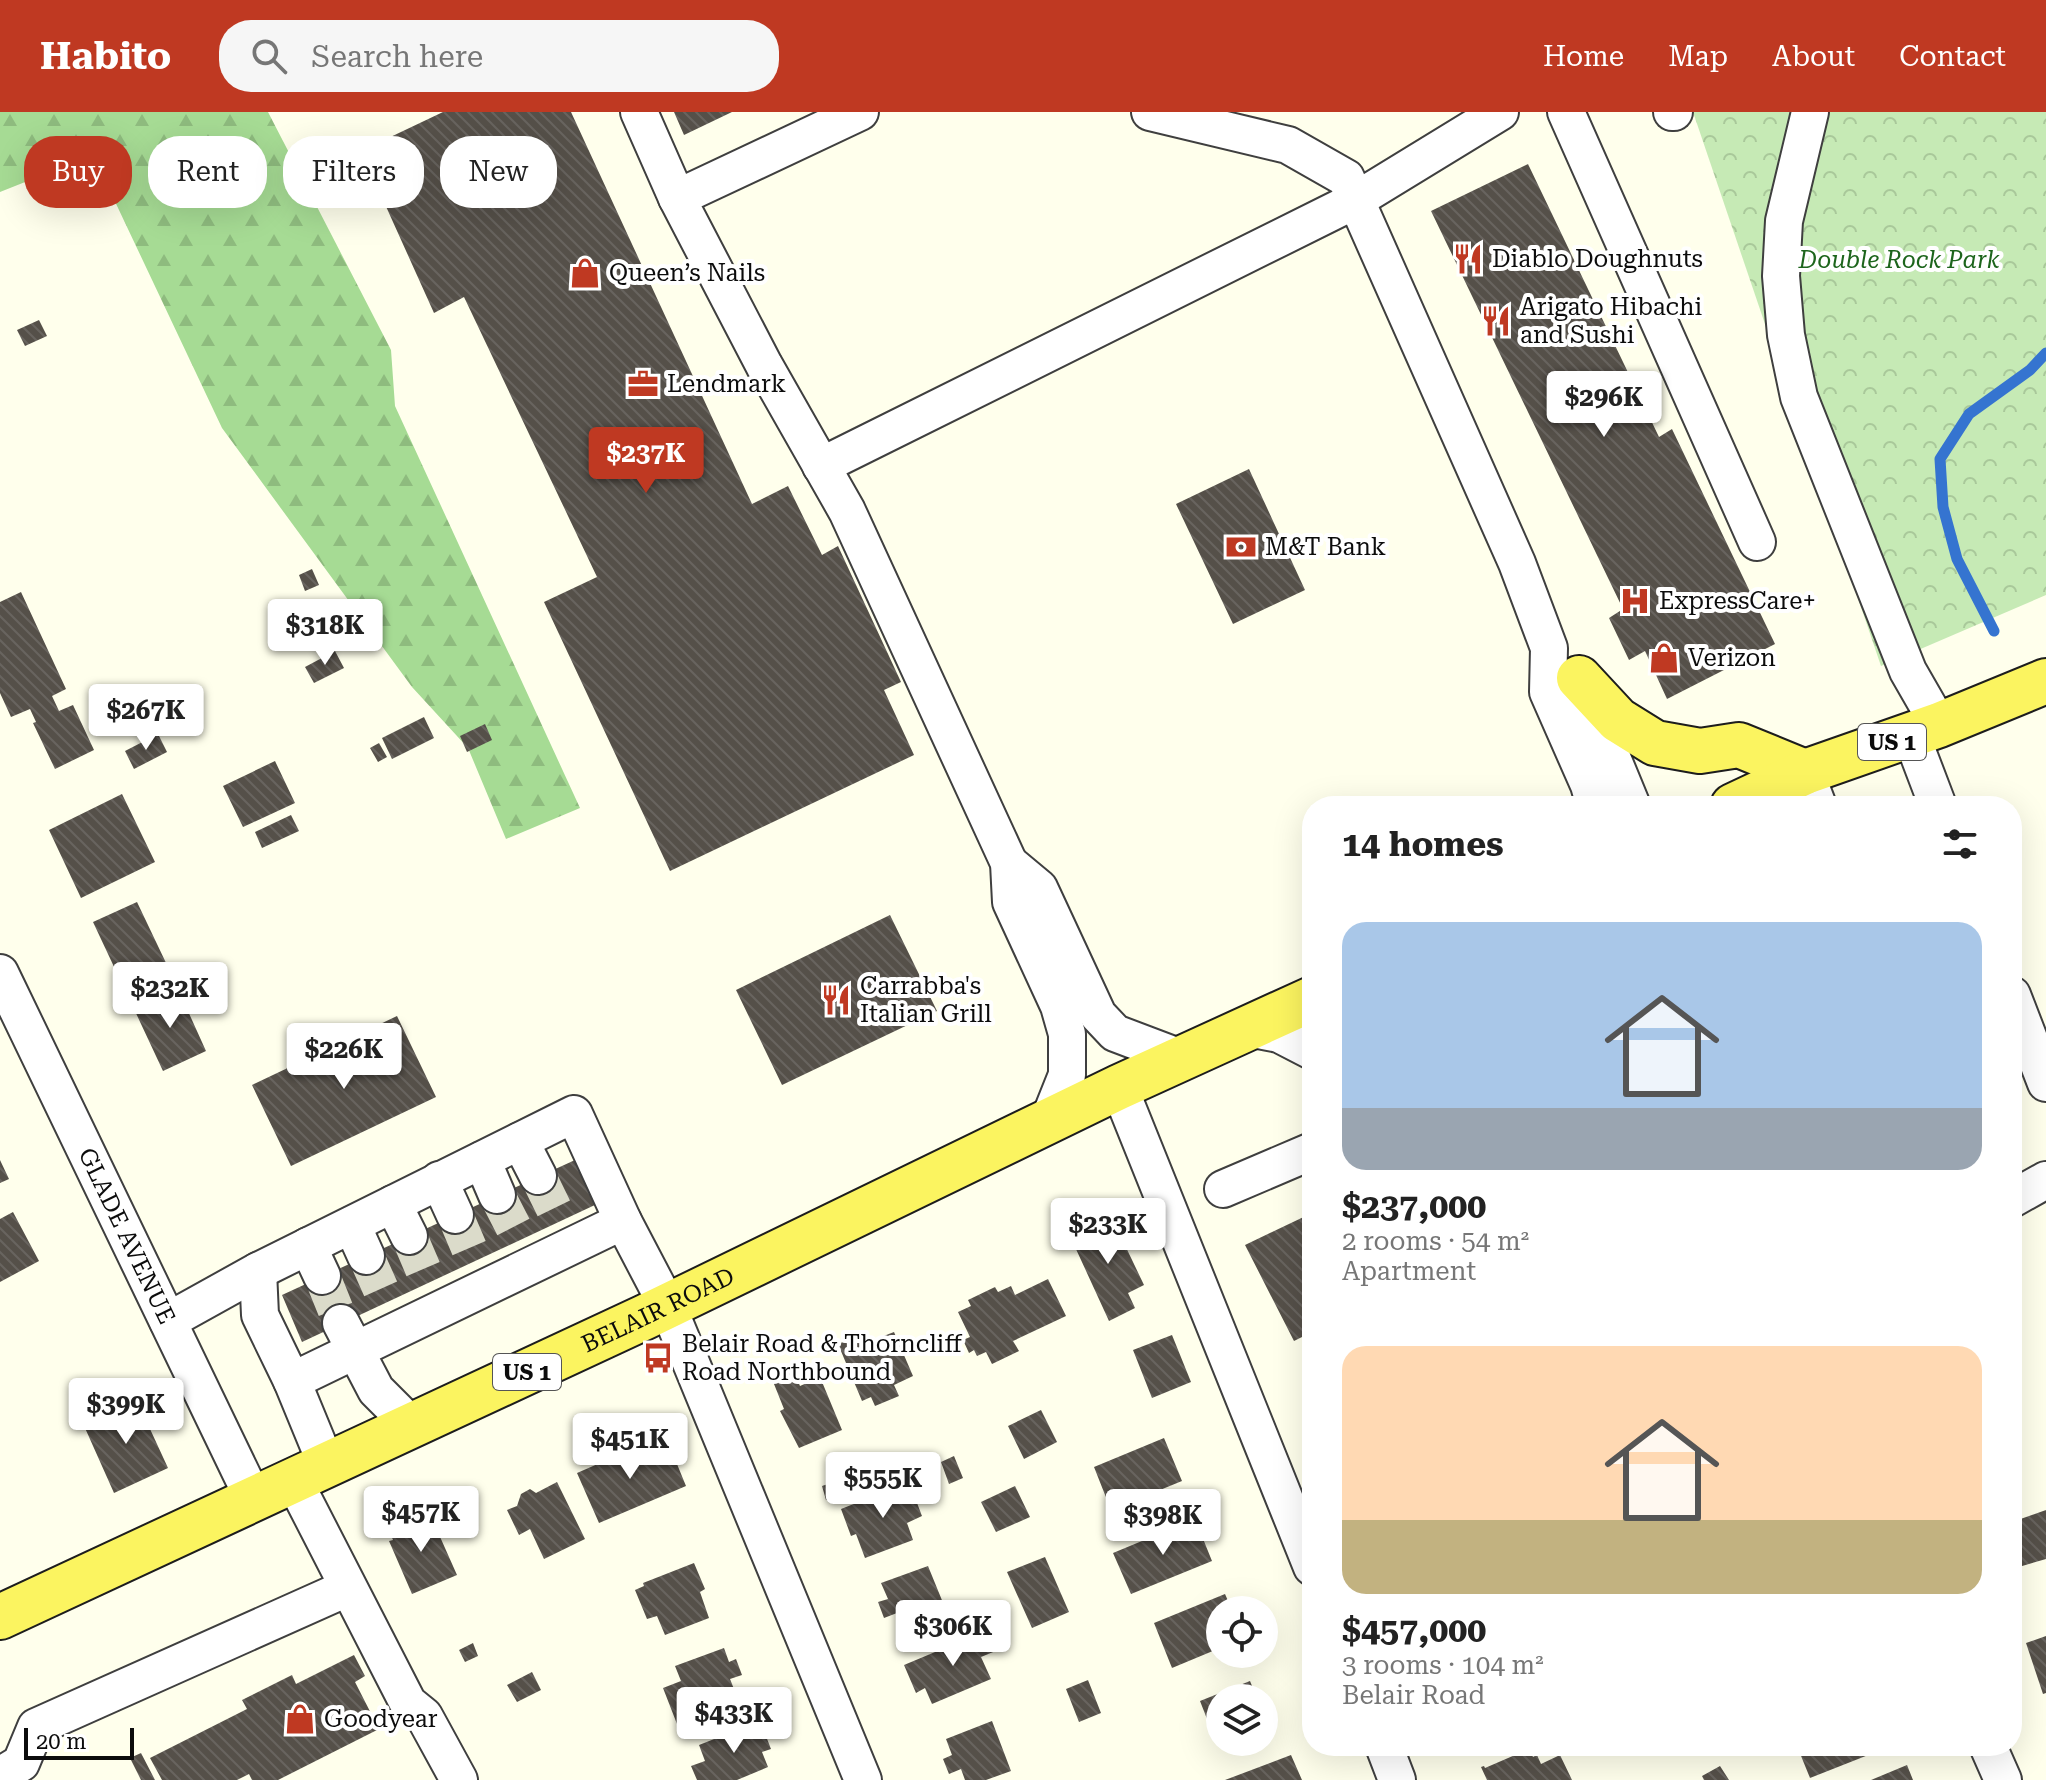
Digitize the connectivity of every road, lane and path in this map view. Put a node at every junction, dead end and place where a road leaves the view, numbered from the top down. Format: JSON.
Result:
{"nodes":[{"id":1,"x":639,"y":112,"type":"edge"},
{"id":2,"x":860,"y":112,"type":"edge"},
{"id":3,"x":1150,"y":112,"type":"edge"},
{"id":4,"x":1500,"y":112,"type":"edge"},
{"id":5,"x":1566,"y":112,"type":"edge"},
{"id":6,"x":1810,"y":112,"type":"edge"},
{"id":7,"x":677,"y":198,"type":"junction"},
{"id":8,"x":1356,"y":200,"type":"junction"},
{"id":9,"x":821,"y":466,"type":"junction"},
{"id":10,"x":1757,"y":542,"type":"dead end"},
{"id":11,"x":1564,"y":663,"type":"junction"},
{"id":12,"x":2046,"y":681,"type":"edge"},
{"id":13,"x":1925,"y":730,"type":"junction"},
{"id":14,"x":1811,"y":789,"type":"edge"},
{"id":15,"x":1592,"y":796,"type":"edge"},
{"id":16,"x":1627,"y":796,"type":"edge"},
{"id":17,"x":1779,"y":796,"type":"edge"},
{"id":18,"x":1936,"y":796,"type":"edge"},
{"id":19,"x":1009,"y":863,"type":"junction"},
{"id":20,"x":0,"y":973,"type":"edge"},
{"id":21,"x":1302,"y":1004,"type":"edge"},
{"id":22,"x":2022,"y":1021,"type":"edge"},
{"id":23,"x":1248,"y":1028,"type":"junction"},
{"id":24,"x":1302,"y":1046,"type":"edge"},
{"id":25,"x":1181,"y":1058,"type":"junction"},
{"id":26,"x":2046,"y":1083,"type":"edge"},
{"id":27,"x":1119,"y":1087,"type":"junction"},
{"id":28,"x":1049,"y":1120,"type":"junction"},
{"id":29,"x":520,"y":1141,"type":"junction"},
{"id":30,"x":1302,"y":1155,"type":"edge"},
{"id":31,"x":482,"y":1160,"type":"junction"},
{"id":32,"x":538,"y":1176,"type":"tunnel mouth"},
{"id":33,"x":439,"y":1180,"type":"junction"},
{"id":34,"x":2046,"y":1180,"type":"edge"},
{"id":35,"x":1223,"y":1189,"type":"dead end"},
{"id":36,"x":2022,"y":1193,"type":"edge"},
{"id":37,"x":497,"y":1195,"type":"tunnel mouth"},
{"id":38,"x":393,"y":1204,"type":"junction"},
{"id":39,"x":455,"y":1215,"type":"tunnel mouth"},
{"id":40,"x":623,"y":1221,"type":"junction"},
{"id":41,"x":409,"y":1236,"type":"tunnel mouth"},
{"id":42,"x":258,"y":1271,"type":"junction"},
{"id":43,"x":668,"y":1307,"type":"junction"},
{"id":44,"x":168,"y":1321,"type":"junction"},
{"id":45,"x":348,"y":1337,"type":"junction"},
{"id":46,"x":292,"y":1381,"type":"junction"},
{"id":47,"x":412,"y":1426,"type":"junction"},
{"id":48,"x":310,"y":1474,"type":"junction"},
{"id":49,"x":254,"y":1500,"type":"junction"},
{"id":50,"x":1300,"y":1502,"type":"edge"},
{"id":51,"x":347,"y":1588,"type":"junction"},
{"id":52,"x":0,"y":1617,"type":"edge"},
{"id":53,"x":1388,"y":1756,"type":"edge"},
{"id":54,"x":1992,"y":1756,"type":"edge"},
{"id":55,"x":0,"y":1776,"type":"edge"},
{"id":56,"x":459,"y":1780,"type":"edge"},
{"id":57,"x":863,"y":1780,"type":"edge"},
{"id":58,"x":1397,"y":1780,"type":"edge"},
{"id":59,"x":2003,"y":1780,"type":"edge"}],
"edges":[{"from":1,"to":7,"type":"street"},
{"from":2,"to":7,"type":"street"},
{"from":3,"to":8,"type":"street"},
{"from":4,"to":8,"type":"street"},
{"from":5,"to":10,"type":"street"},
{"from":6,"to":13,"type":"street"},
{"from":7,"to":9,"type":"street"},
{"from":8,"to":9,"type":"street"},
{"from":8,"to":11,"type":"street"},
{"from":9,"to":19,"type":"street"},
{"from":11,"to":14,"type":"main road"},
{"from":11,"to":15,"type":"street"},
{"from":11,"to":16,"type":"street"},
{"from":12,"to":13,"type":"main road","number":"US 1"},
{"from":13,"to":14,"type":"main road","number":"US 1"},
{"from":13,"to":18,"type":"street"},
{"from":14,"to":17,"type":"main road","number":"US 1"},
{"from":19,"to":25,"type":"street"},
{"from":19,"to":28,"type":"street"},
{"from":20,"to":44,"type":"street","name":"GLADE AVENUE"},
{"from":21,"to":23,"type":"main road","name":"BELAIR ROAD","number":"US 1"},
{"from":22,"to":26,"type":"street"},
{"from":23,"to":24,"type":"street"},
{"from":23,"to":25,"type":"main road","name":"BELAIR ROAD","number":"US 1"},
{"from":25,"to":27,"type":"main road","name":"BELAIR ROAD","number":"US 1"},
{"from":27,"to":28,"type":"main road","name":"BELAIR ROAD","number":"US 1"},
{"from":27,"to":50,"type":"street"},
{"from":28,"to":43,"type":"main road","name":"BELAIR ROAD","number":"US 1"},
{"from":29,"to":31,"type":"street"},
{"from":29,"to":32,"type":"street"},
{"from":29,"to":40,"type":"street"},
{"from":30,"to":35,"type":"street"},
{"from":31,"to":33,"type":"street"},
{"from":31,"to":37,"type":"street"},
{"from":33,"to":38,"type":"street"},
{"from":33,"to":39,"type":"street"},
{"from":34,"to":36,"type":"street"},
{"from":38,"to":41,"type":"street"},
{"from":38,"to":42,"type":"street"},
{"from":40,"to":43,"type":"street"},
{"from":40,"to":45,"type":"street"},
{"from":42,"to":44,"type":"street"},
{"from":42,"to":46,"type":"street"},
{"from":43,"to":47,"type":"main road","name":"BELAIR ROAD","number":"US 1"},
{"from":43,"to":57,"type":"street"},
{"from":44,"to":49,"type":"street","name":"GLADE AVENUE"},
{"from":45,"to":46,"type":"street"},
{"from":45,"to":47,"type":"street"},
{"from":46,"to":48,"type":"street"},
{"from":47,"to":48,"type":"main road","name":"BELAIR ROAD","number":"US 1"},
{"from":48,"to":49,"type":"main road","name":"BELAIR ROAD","number":"US 1"},
{"from":48,"to":51,"type":"street"},
{"from":49,"to":52,"type":"main road","name":"BELAIR ROAD","number":"US 1"},
{"from":51,"to":55,"type":"street"},
{"from":51,"to":56,"type":"street"},
{"from":53,"to":58,"type":"street"},
{"from":54,"to":59,"type":"street"}]}
